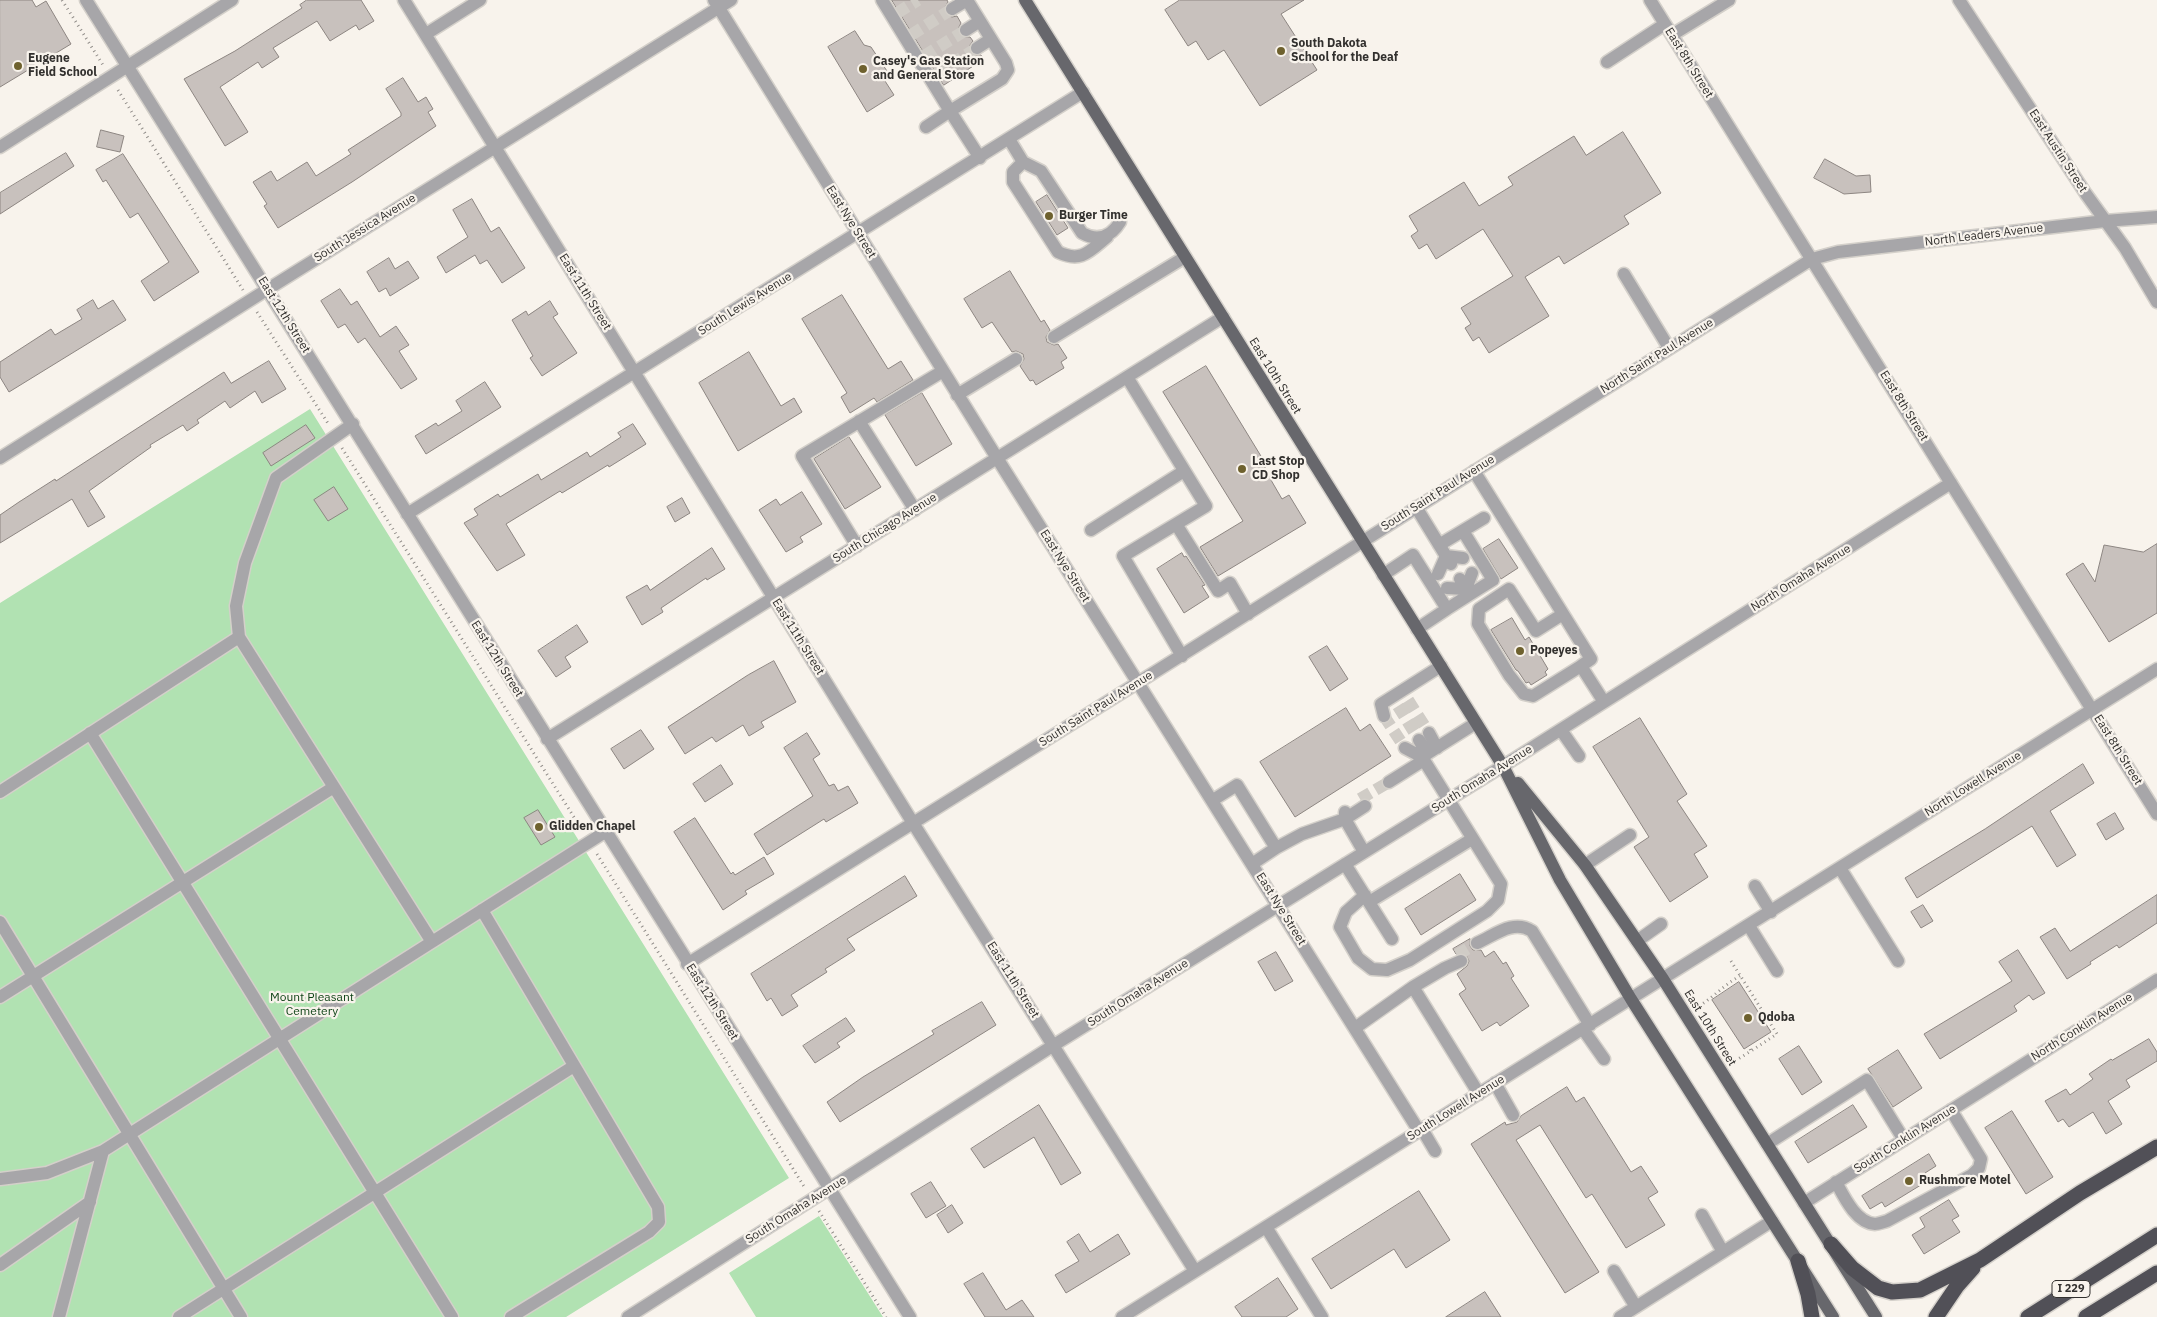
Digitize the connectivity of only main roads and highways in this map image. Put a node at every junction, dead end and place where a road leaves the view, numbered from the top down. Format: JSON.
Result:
{"nodes":[{"id":1,"x":1025,"y":0,"type":"edge"},
{"id":2,"x":1503,"y":766,"type":"junction"},
{"id":3,"x":2157,"y":1147,"type":"edge"},
{"id":4,"x":2157,"y":1236,"type":"edge"},
{"id":5,"x":1831,"y":1244,"type":"junction"},
{"id":6,"x":1980,"y":1260,"type":"junction"},
{"id":7,"x":1798,"y":1261,"type":"junction"},
{"id":8,"x":2157,"y":1272,"type":"edge"},
{"id":9,"x":1812,"y":1317,"type":"edge"},
{"id":10,"x":1833,"y":1317,"type":"edge"},
{"id":11,"x":1876,"y":1317,"type":"edge"},
{"id":12,"x":1936,"y":1317,"type":"edge"},
{"id":13,"x":2028,"y":1317,"type":"edge"},
{"id":14,"x":2086,"y":1317,"type":"edge"}],
"edges":[{"from":1,"to":2,"type":"main road","name":"East 10th Street"},
{"from":2,"to":5,"type":"main road","name":"East 10th Street"},
{"from":2,"to":7,"type":"main road","name":"East 10th Street"},
{"from":3,"to":6,"type":"highway"},
{"from":4,"to":13,"type":"highway","number":"I 229"},
{"from":5,"to":6,"type":"highway"},
{"from":5,"to":11,"type":"main road","name":"East 10th Street"},
{"from":6,"to":12,"type":"highway"},
{"from":7,"to":9,"type":"highway"},
{"from":7,"to":10,"type":"main road","name":"East 10th Street"},
{"from":8,"to":14,"type":"highway","number":"I 229"}]}
